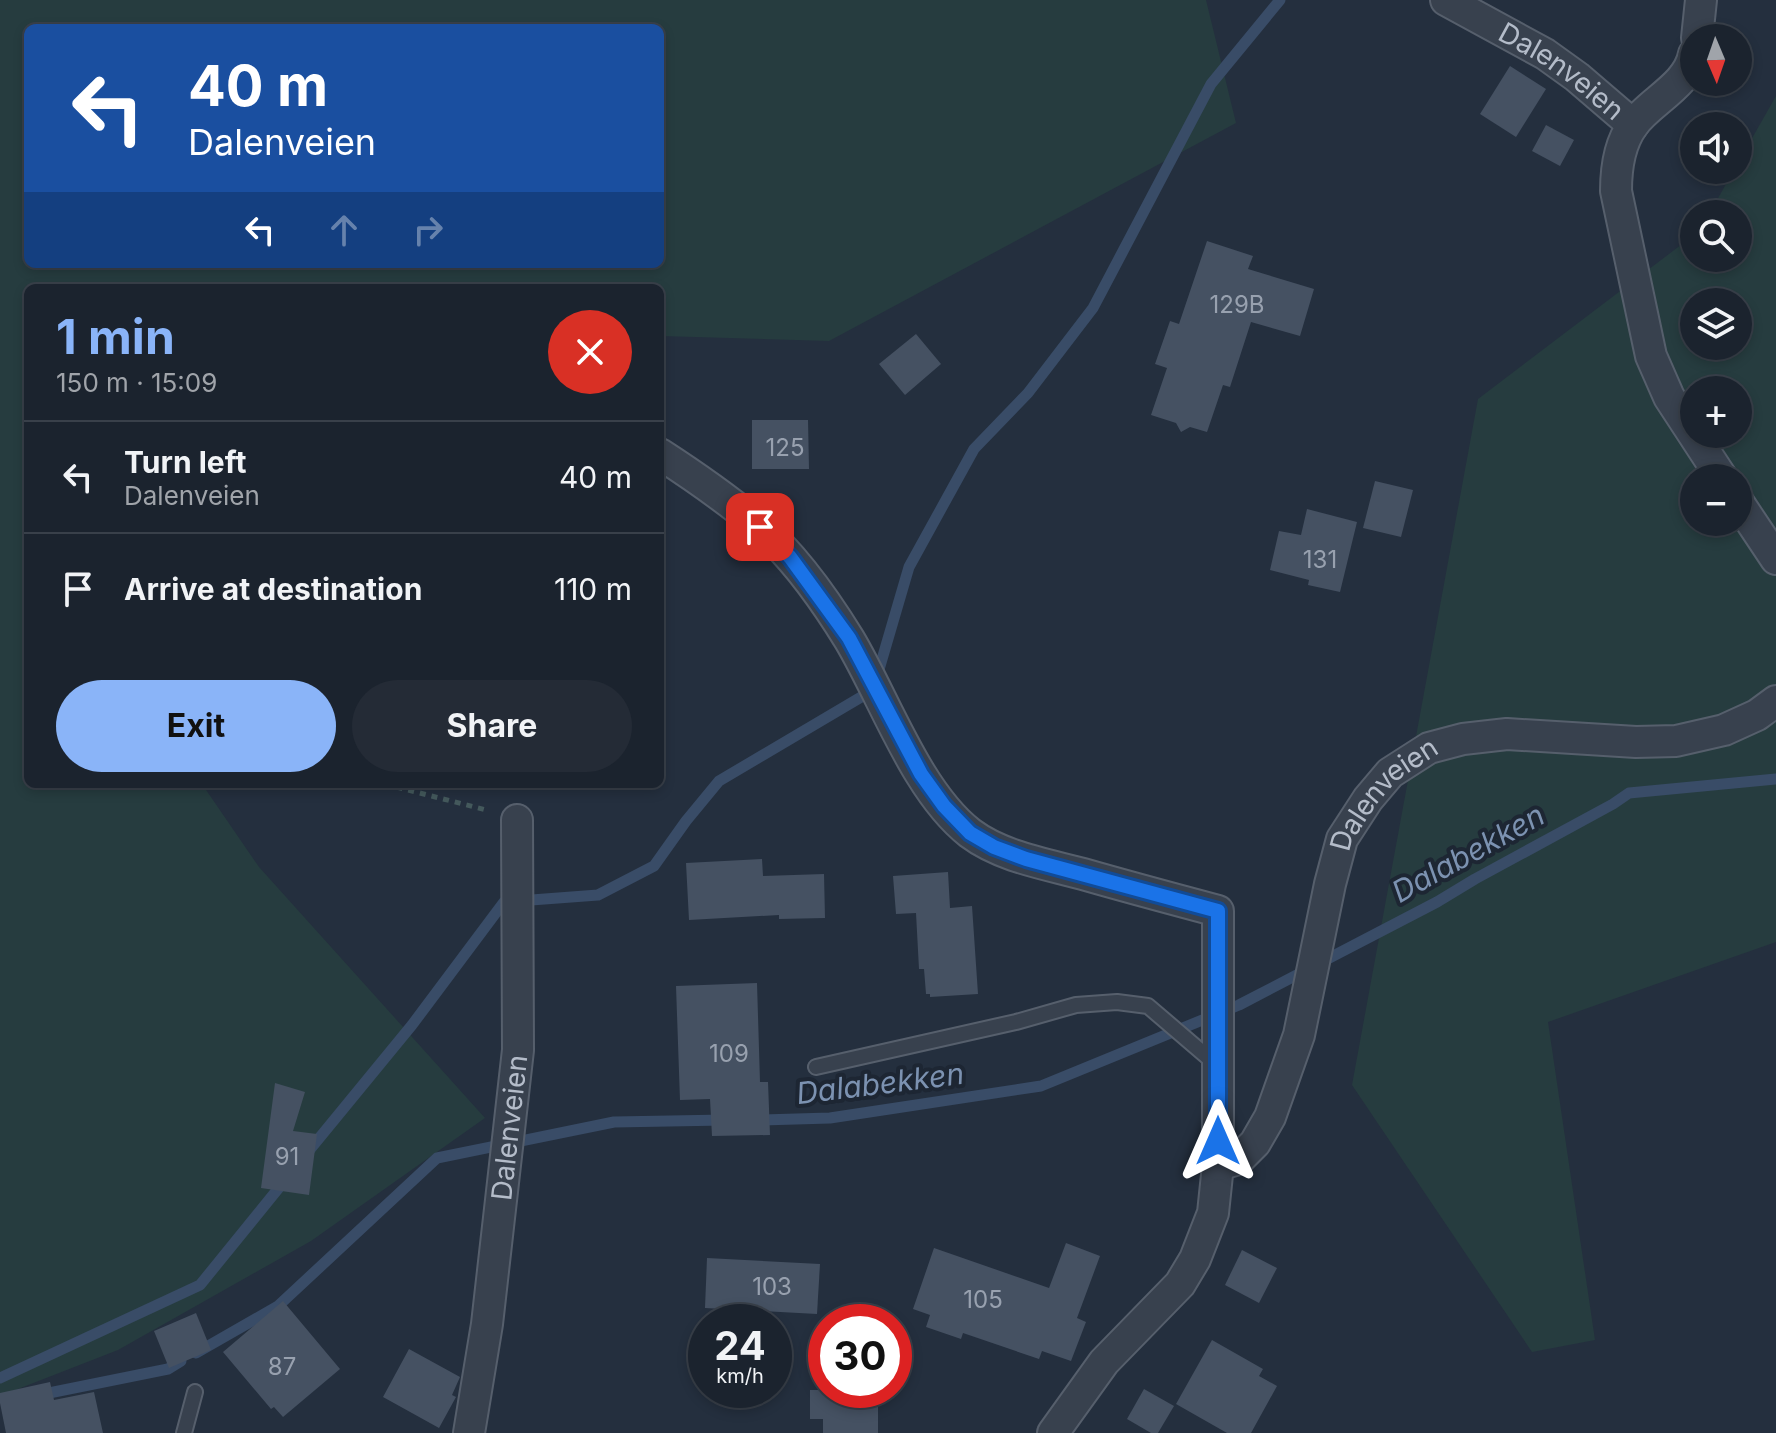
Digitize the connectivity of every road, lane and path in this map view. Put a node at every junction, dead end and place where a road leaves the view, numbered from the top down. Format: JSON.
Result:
{"nodes":[{"id":1,"x":1446,"y":0,"type":"edge"},
{"id":2,"x":1701,"y":0,"type":"edge"},
{"id":3,"x":1698,"y":24,"type":"edge"},
{"id":4,"x":1680,"y":80,"type":"edge"},
{"id":5,"x":1633,"y":125,"type":"junction"},
{"id":6,"x":664,"y":457,"type":"edge"},
{"id":7,"x":1713,"y":464,"type":"edge"},
{"id":8,"x":1752,"y":523,"type":"edge"},
{"id":9,"x":1776,"y":559,"type":"edge"},
{"id":10,"x":1776,"y":701,"type":"edge"},
{"id":11,"x":402,"y":788,"type":"edge"},
{"id":12,"x":517,"y":820,"type":"joint"},
{"id":13,"x":1218,"y":1066,"type":"junction"},
{"id":14,"x":816,"y":1067,"type":"dead end"},
{"id":15,"x":1218,"y":1165,"type":"junction"},
{"id":16,"x":195,"y":1392,"type":"dead end"},
{"id":17,"x":184,"y":1433,"type":"edge"},
{"id":18,"x":469,"y":1433,"type":"edge"},
{"id":19,"x":1053,"y":1433,"type":"edge"}],
"edges":[{"from":1,"to":5,"type":"street","name":"Dalenveien"},
{"from":2,"to":3,"type":"street"},
{"from":4,"to":5,"type":"street","name":"Dalenveien"},
{"from":5,"to":7,"type":"street","name":"Dalenveien"},
{"from":6,"to":13,"type":"street"},
{"from":8,"to":9,"type":"street"},
{"from":10,"to":15,"type":"street","name":"Dalenveien"},
{"from":11,"to":12,"type":"path"},
{"from":12,"to":18,"type":"street","name":"Dalenveien"},
{"from":13,"to":14,"type":"lane"},
{"from":13,"to":15,"type":"street"},
{"from":15,"to":19,"type":"street"},
{"from":16,"to":17,"type":"lane"}]}
